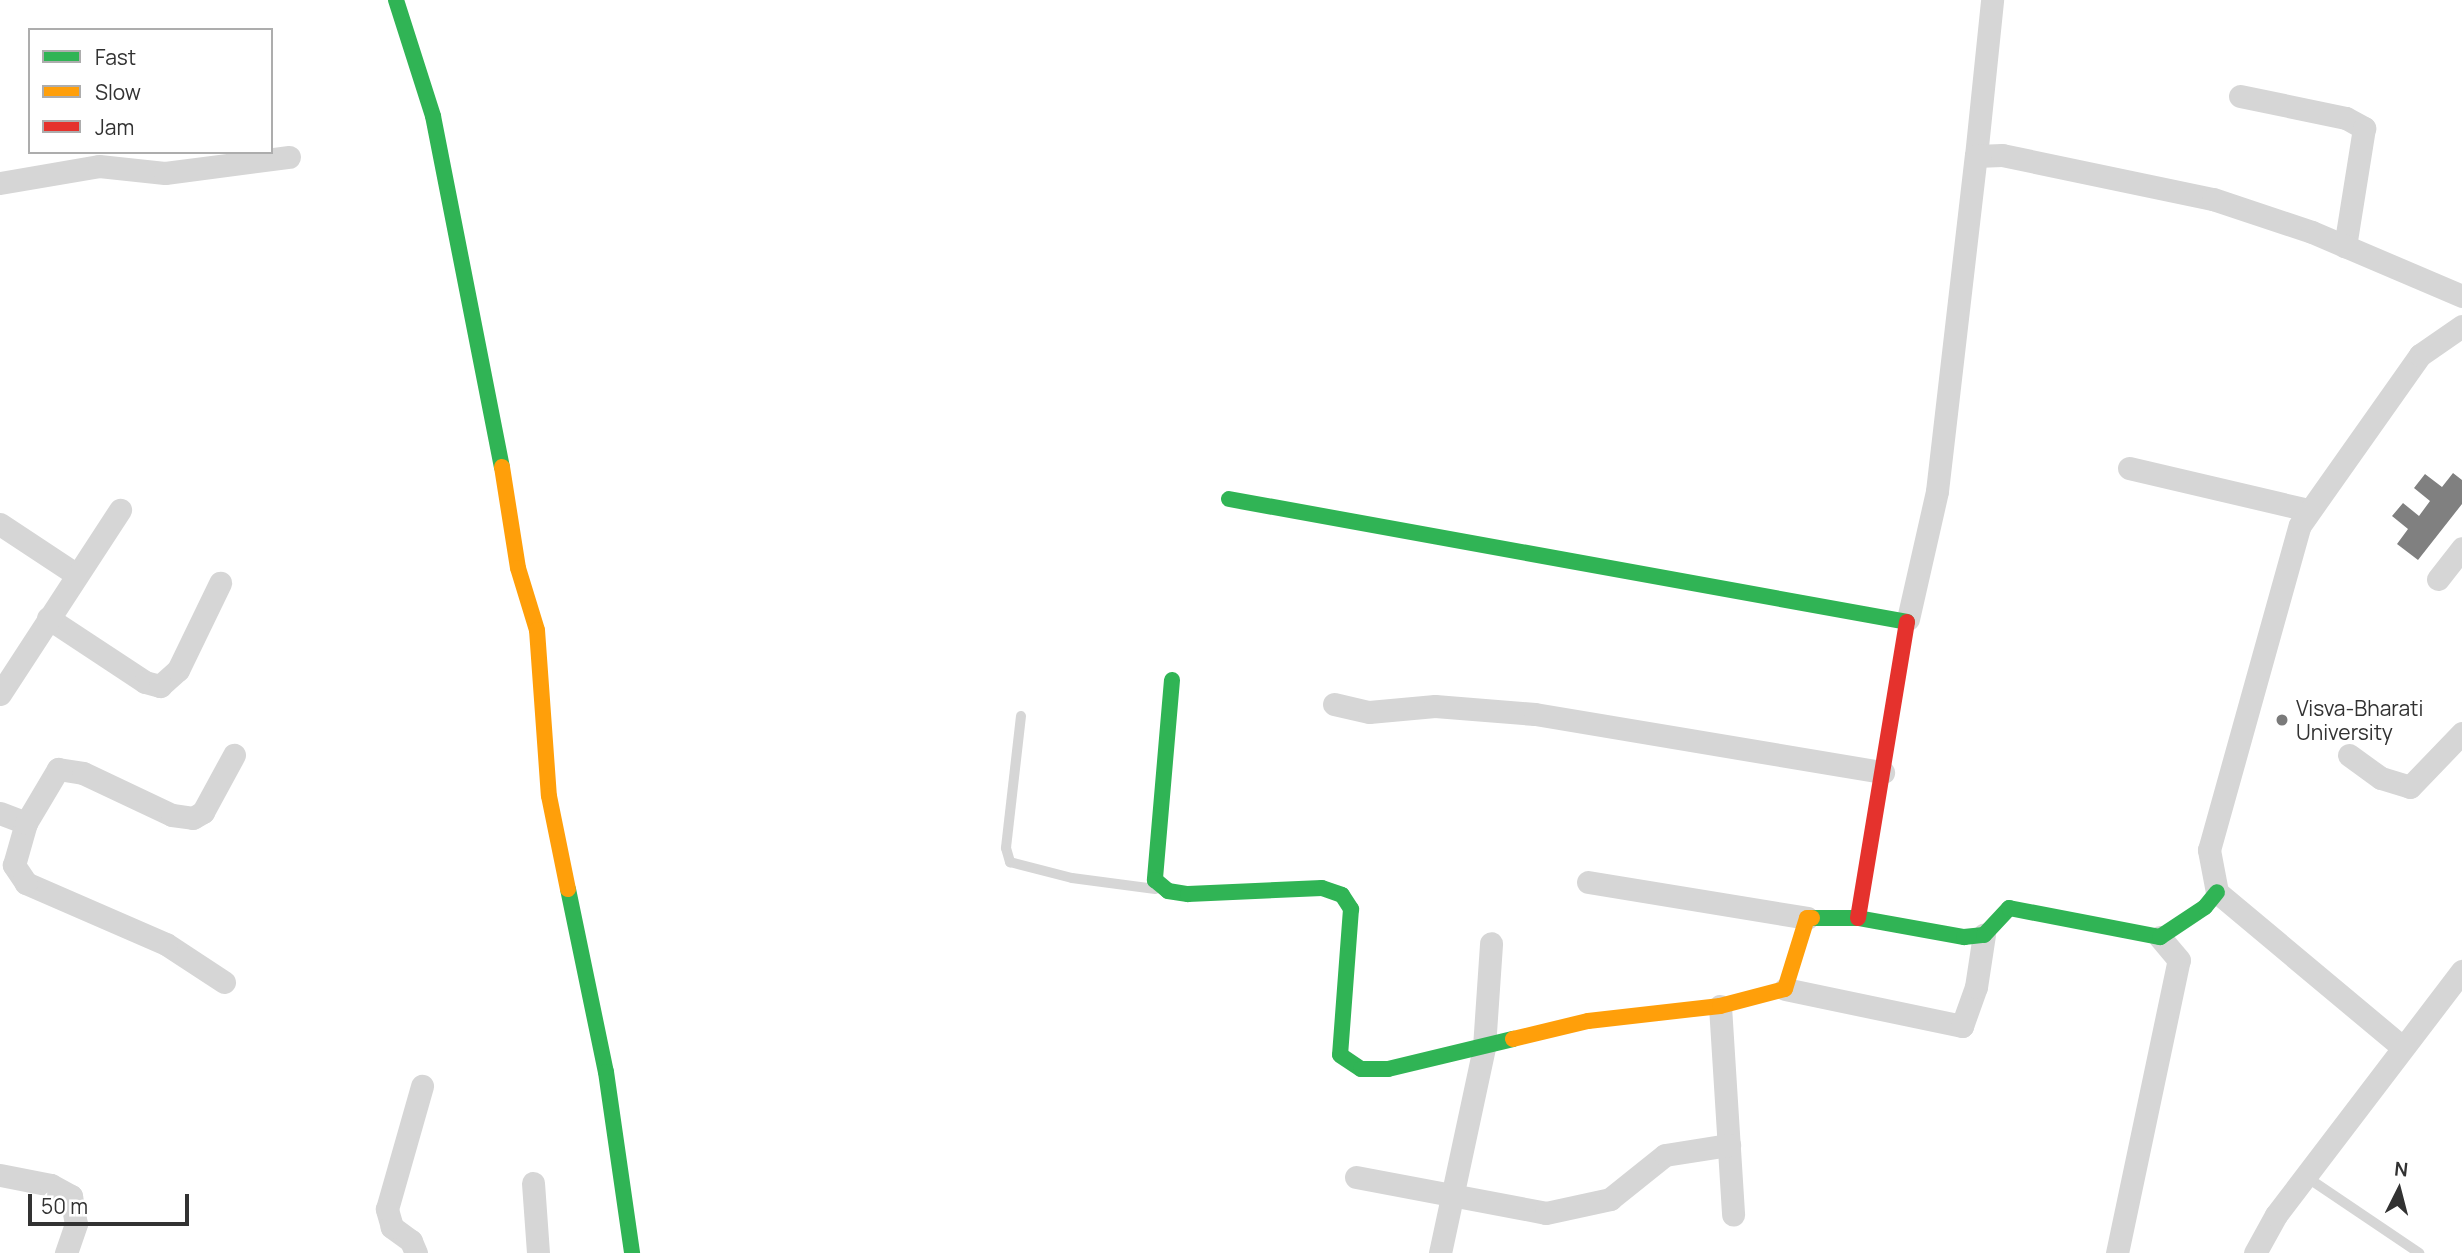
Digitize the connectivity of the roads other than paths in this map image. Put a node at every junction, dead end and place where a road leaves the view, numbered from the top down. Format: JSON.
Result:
{"nodes":[{"id":1,"x":396,"y":0,"type":"edge"},
{"id":2,"x":1992,"y":0,"type":"edge"},
{"id":3,"x":2239,"y":96,"type":"dead end"},
{"id":4,"x":1976,"y":156,"type":"junction"},
{"id":5,"x":289,"y":157,"type":"dead end"},
{"id":6,"x":0,"y":183,"type":"edge"},
{"id":7,"x":2345,"y":246,"type":"junction"},
{"id":8,"x":2462,"y":296,"type":"edge"},
{"id":9,"x":2462,"y":326,"type":"edge"},
{"id":10,"x":2129,"y":468,"type":"dead end"},
{"id":11,"x":1229,"y":499,"type":"dead end"},
{"id":12,"x":120,"y":510,"type":"dead end"},
{"id":13,"x":2308,"y":510,"type":"junction"},
{"id":14,"x":0,"y":524,"type":"edge"},
{"id":15,"x":2462,"y":548,"type":"edge"},
{"id":16,"x":77,"y":575,"type":"junction"},
{"id":17,"x":2438,"y":579,"type":"dead end"},
{"id":18,"x":220,"y":583,"type":"dead end"},
{"id":19,"x":48,"y":618,"type":"junction"},
{"id":20,"x":1908,"y":619,"type":"junction"},
{"id":21,"x":1172,"y":680,"type":"dead end"},
{"id":22,"x":0,"y":694,"type":"edge"},
{"id":23,"x":1334,"y":704,"type":"dead end"},
{"id":24,"x":1021,"y":716,"type":"dead end"},
{"id":25,"x":2462,"y":733,"type":"edge"},
{"id":26,"x":234,"y":755,"type":"dead end"},
{"id":27,"x":2349,"y":755,"type":"dead end"},
{"id":28,"x":1883,"y":772,"type":"junction"},
{"id":29,"x":0,"y":813,"type":"edge"},
{"id":30,"x":26,"y":823,"type":"junction"},
{"id":31,"x":1588,"y":883,"type":"dead end"},
{"id":32,"x":1168,"y":891,"type":"junction"},
{"id":33,"x":2217,"y":892,"type":"junction"},
{"id":34,"x":1807,"y":918,"type":"junction"},
{"id":35,"x":1858,"y":918,"type":"junction"},
{"id":36,"x":1984,"y":935,"type":"junction"},
{"id":37,"x":2160,"y":937,"type":"junction"},
{"id":38,"x":1491,"y":943,"type":"dead end"},
{"id":39,"x":2462,"y":971,"type":"edge"},
{"id":40,"x":224,"y":982,"type":"dead end"},
{"id":41,"x":1785,"y":989,"type":"junction"},
{"id":42,"x":1720,"y":1006,"type":"junction"},
{"id":43,"x":2401,"y":1046,"type":"junction"},
{"id":44,"x":1484,"y":1047,"type":"junction"},
{"id":45,"x":422,"y":1086,"type":"dead end"},
{"id":46,"x":1729,"y":1145,"type":"junction"},
{"id":47,"x":0,"y":1175,"type":"edge"},
{"id":48,"x":2305,"y":1176,"type":"junction"},
{"id":49,"x":1356,"y":1177,"type":"dead end"},
{"id":50,"x":533,"y":1183,"type":"dead end"},
{"id":51,"x":1451,"y":1196,"type":"junction"},
{"id":52,"x":1733,"y":1216,"type":"dead end"},
{"id":53,"x":66,"y":1253,"type":"edge"},
{"id":54,"x":416,"y":1253,"type":"edge"},
{"id":55,"x":538,"y":1253,"type":"edge"},
{"id":56,"x":632,"y":1253,"type":"edge"},
{"id":57,"x":1440,"y":1253,"type":"edge"},
{"id":58,"x":2117,"y":1253,"type":"edge"},
{"id":59,"x":2255,"y":1253,"type":"edge"},
{"id":60,"x":2419,"y":1253,"type":"edge"}],
"edges":[{"from":1,"to":56,"type":"street"},
{"from":2,"to":4,"type":"street"},
{"from":3,"to":7,"type":"street"},
{"from":4,"to":7,"type":"street"},
{"from":4,"to":20,"type":"street"},
{"from":5,"to":6,"type":"street"},
{"from":7,"to":8,"type":"street"},
{"from":9,"to":13,"type":"street"},
{"from":10,"to":13,"type":"street"},
{"from":11,"to":20,"type":"street"},
{"from":12,"to":16,"type":"street"},
{"from":13,"to":33,"type":"street"},
{"from":14,"to":16,"type":"street"},
{"from":15,"to":17,"type":"street"},
{"from":16,"to":19,"type":"street"},
{"from":18,"to":19,"type":"street"},
{"from":19,"to":22,"type":"street"},
{"from":20,"to":28,"type":"street"},
{"from":21,"to":32,"type":"street"},
{"from":23,"to":28,"type":"street"},
{"from":24,"to":32,"type":"lane"},
{"from":25,"to":27,"type":"street"},
{"from":26,"to":30,"type":"street"},
{"from":28,"to":35,"type":"street"},
{"from":29,"to":30,"type":"street"},
{"from":30,"to":40,"type":"street"},
{"from":31,"to":34,"type":"street"},
{"from":32,"to":44,"type":"street"},
{"from":33,"to":37,"type":"street"},
{"from":33,"to":43,"type":"street"},
{"from":34,"to":35,"type":"street"},
{"from":34,"to":41,"type":"street"},
{"from":35,"to":36,"type":"street"},
{"from":36,"to":37,"type":"street"},
{"from":36,"to":41,"type":"street"},
{"from":37,"to":58,"type":"street"},
{"from":38,"to":44,"type":"street"},
{"from":39,"to":43,"type":"street"},
{"from":41,"to":42,"type":"street"},
{"from":42,"to":44,"type":"street"},
{"from":42,"to":46,"type":"street"},
{"from":43,"to":48,"type":"street"},
{"from":44,"to":51,"type":"street"},
{"from":45,"to":54,"type":"street"},
{"from":46,"to":51,"type":"street"},
{"from":46,"to":52,"type":"street"},
{"from":47,"to":53,"type":"street"},
{"from":48,"to":59,"type":"street"},
{"from":48,"to":60,"type":"lane"},
{"from":49,"to":51,"type":"street"},
{"from":50,"to":55,"type":"street"},
{"from":51,"to":57,"type":"street"}]}
